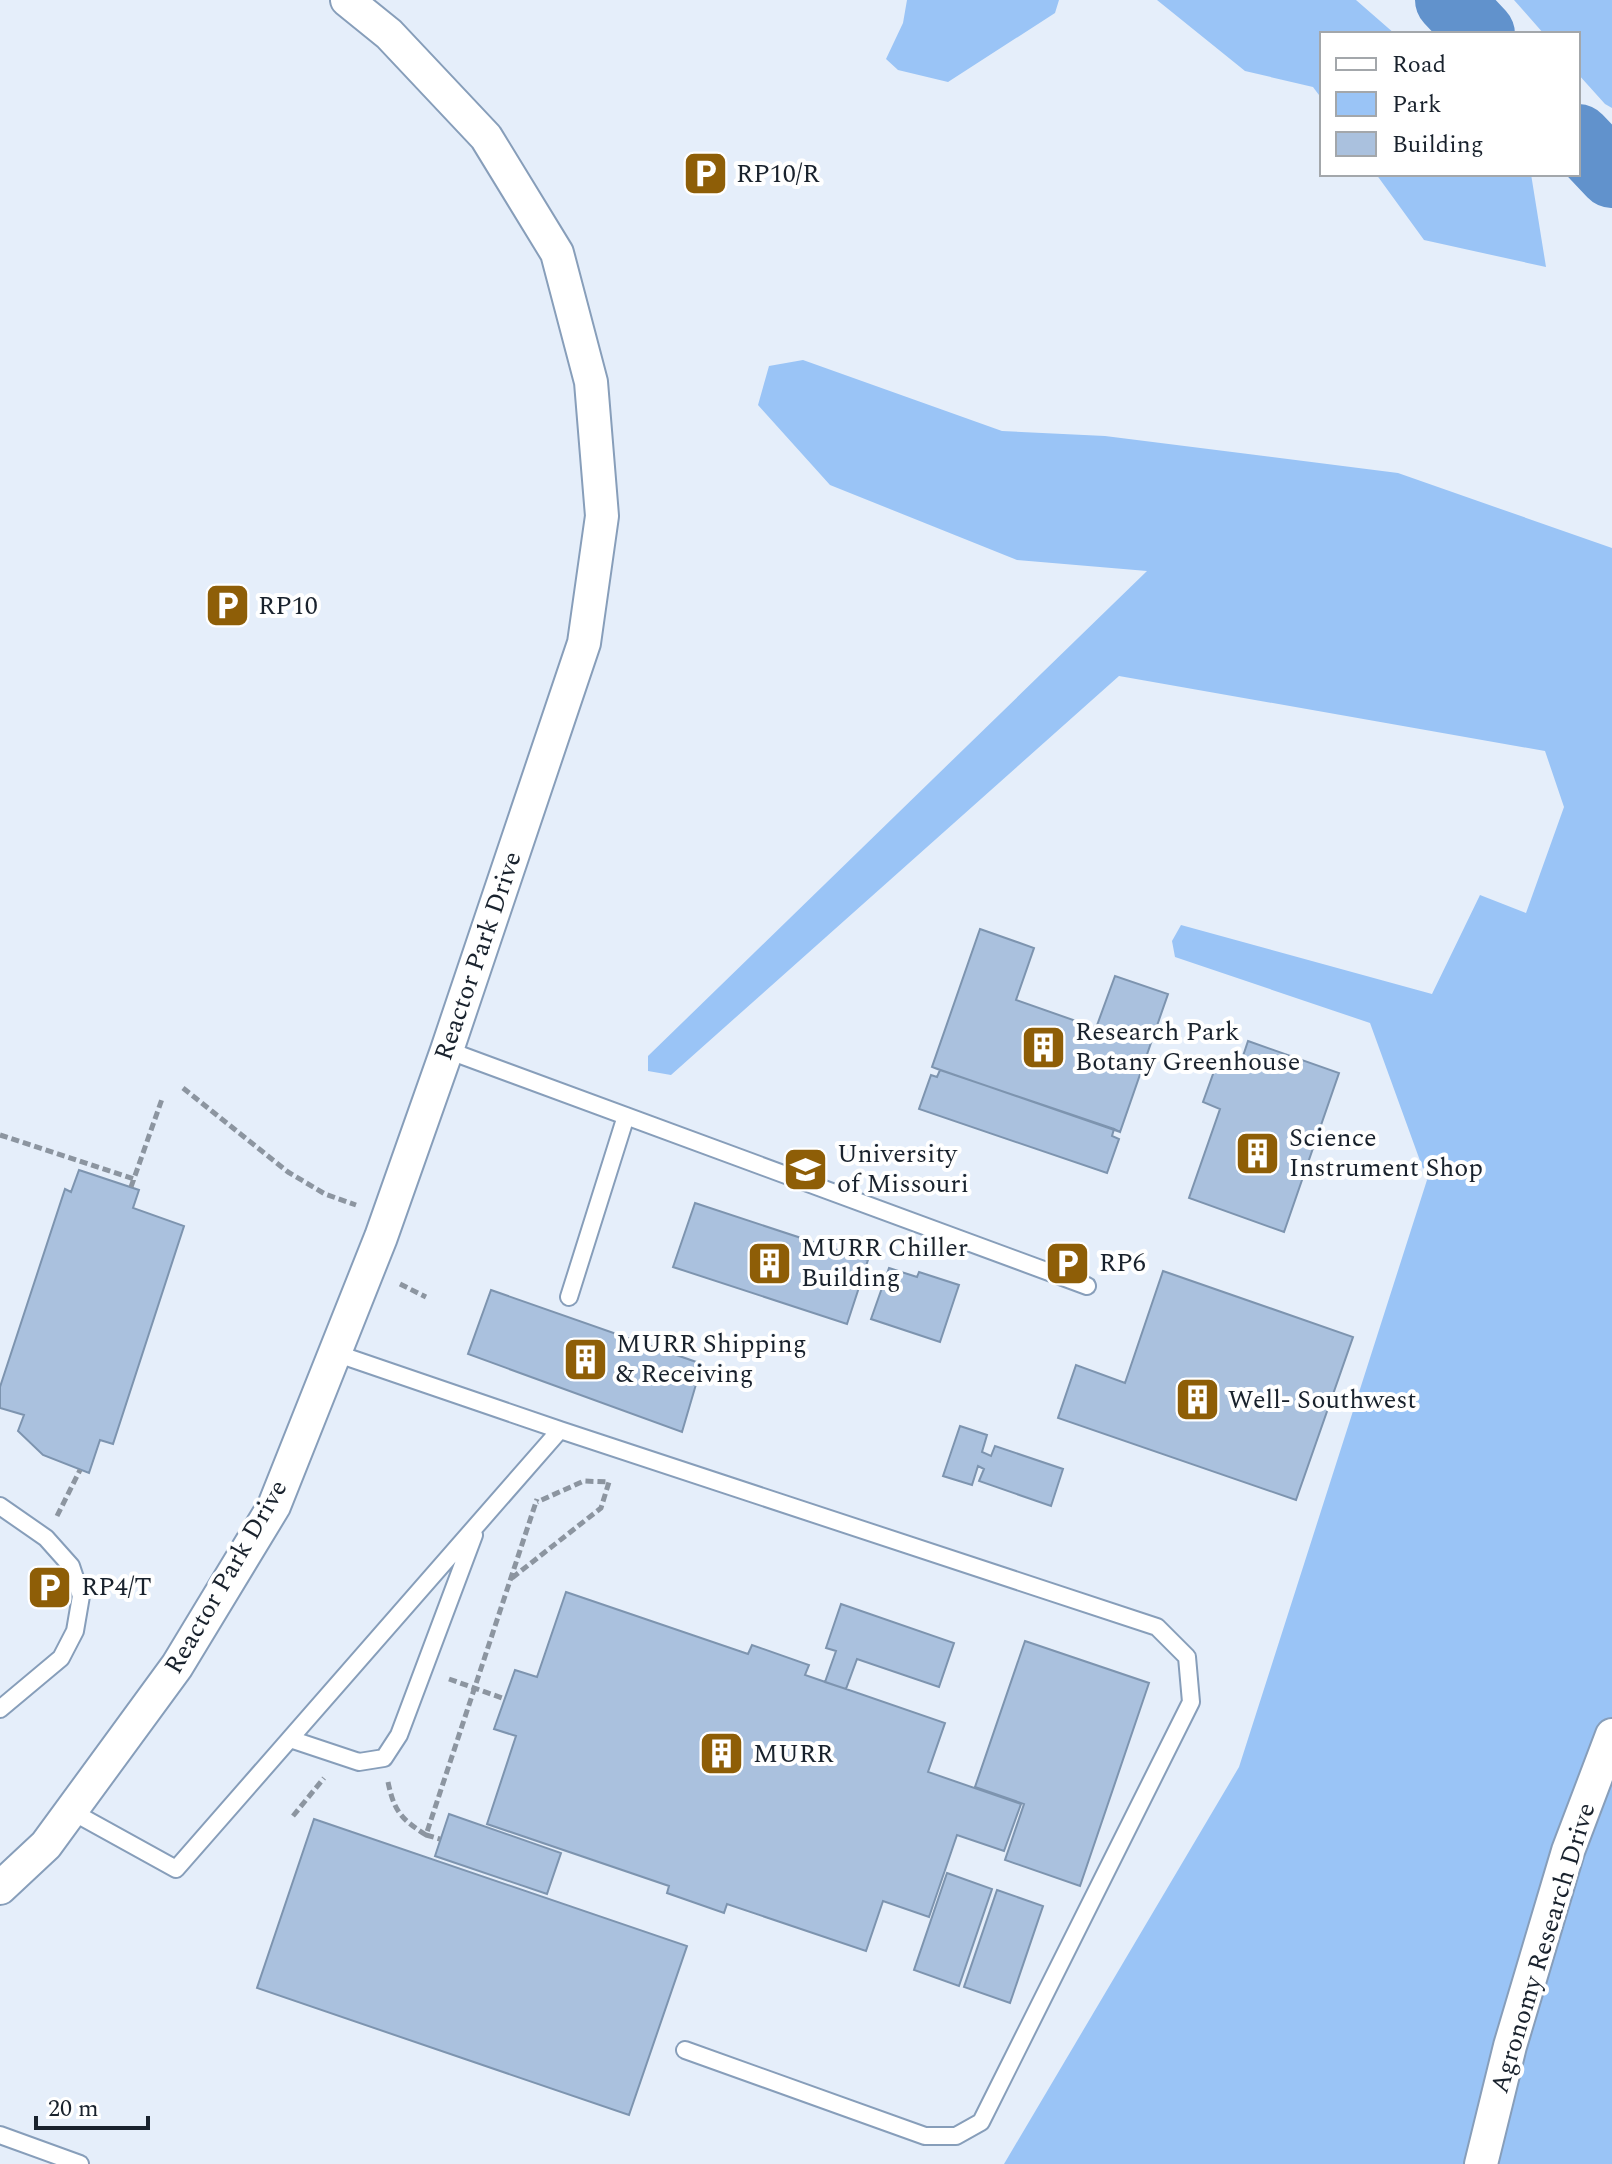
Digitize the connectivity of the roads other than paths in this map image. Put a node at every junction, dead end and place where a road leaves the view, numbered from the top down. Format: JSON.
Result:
{"nodes":[{"id":1,"x":347,"y":0,"type":"edge"},
{"id":2,"x":447,"y":1050,"type":"junction"},
{"id":3,"x":626,"y":1116,"type":"junction"},
{"id":4,"x":1087,"y":1286,"type":"dead end"},
{"id":5,"x":569,"y":1297,"type":"dead end"},
{"id":6,"x":335,"y":1353,"type":"junction"},
{"id":7,"x":560,"y":1430,"type":"junction"},
{"id":8,"x":0,"y":1506,"type":"edge"},
{"id":9,"x":479,"y":1523,"type":"junction"},
{"id":10,"x":0,"y":1709,"type":"edge"},
{"id":11,"x":1612,"y":1735,"type":"edge"},
{"id":12,"x":290,"y":1739,"type":"junction"},
{"id":13,"x":71,"y":1811,"type":"junction"},
{"id":14,"x":0,"y":1888,"type":"edge"},
{"id":15,"x":685,"y":2050,"type":"dead end"},
{"id":16,"x":0,"y":2135,"type":"edge"},
{"id":17,"x":80,"y":2164,"type":"edge"},
{"id":18,"x":1481,"y":2164,"type":"edge"}],
"edges":[{"from":1,"to":2,"type":"street","name":"Reactor Park Drive"},
{"from":2,"to":3,"type":"lane"},
{"from":2,"to":6,"type":"street","name":"Reactor Park Drive"},
{"from":3,"to":4,"type":"lane"},
{"from":3,"to":5,"type":"lane"},
{"from":6,"to":7,"type":"lane"},
{"from":6,"to":13,"type":"street","name":"Reactor Park Drive"},
{"from":7,"to":9,"type":"lane"},
{"from":7,"to":15,"type":"lane"},
{"from":8,"to":10,"type":"lane"},
{"from":9,"to":12,"type":"lane"},
{"from":9,"to":12,"type":"lane"},
{"from":11,"to":18,"type":"street","name":"Agronomy Research Drive"},
{"from":12,"to":13,"type":"lane"},
{"from":13,"to":14,"type":"street","name":"Reactor Park Drive"},
{"from":16,"to":17,"type":"lane"}]}
